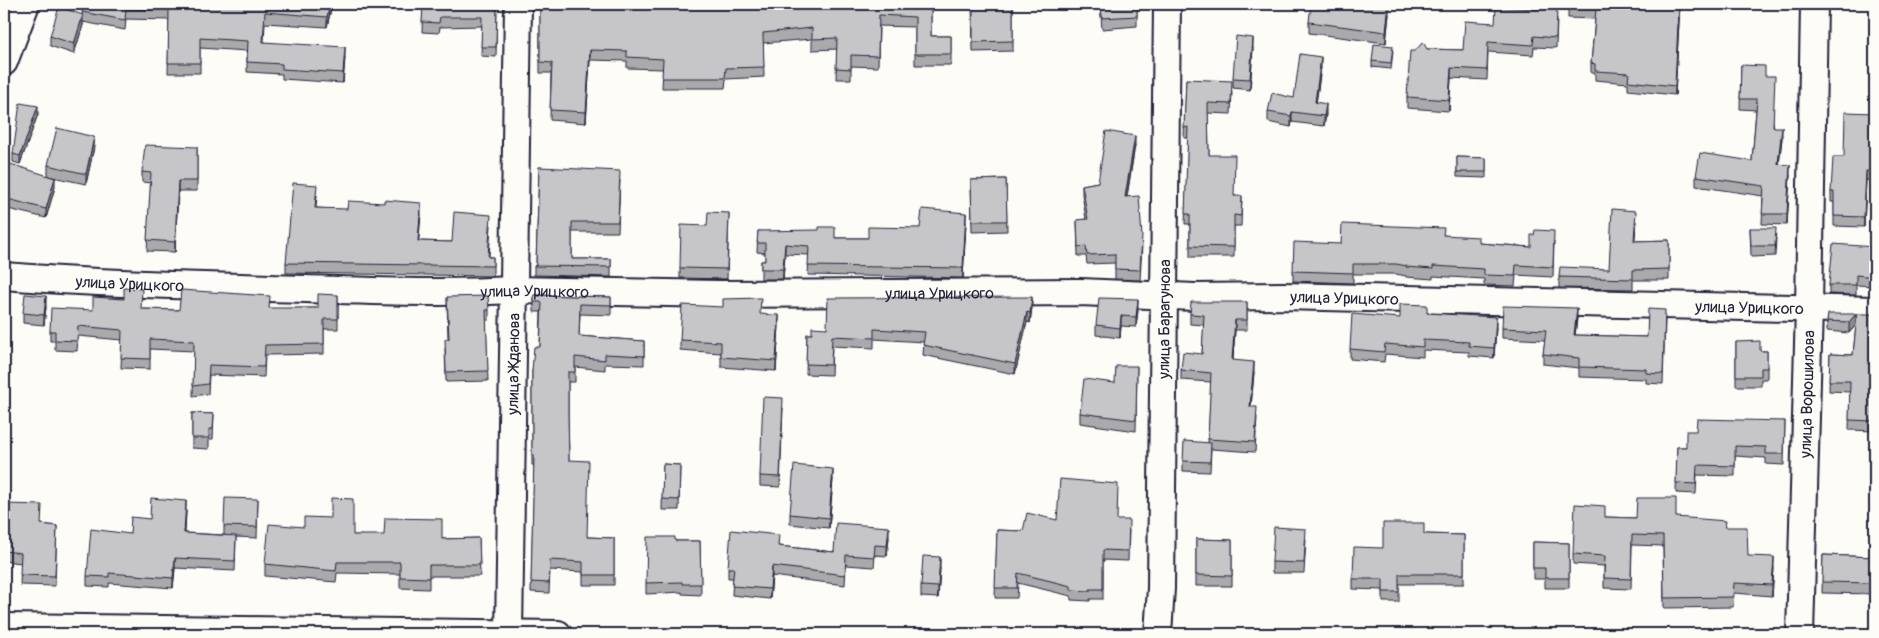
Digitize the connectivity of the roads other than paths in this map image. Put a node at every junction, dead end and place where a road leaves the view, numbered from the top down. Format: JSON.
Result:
{"nodes":[{"id":1,"x":26,"y":4,"type":"edge"},
{"id":2,"x":518,"y":4,"type":"edge"},
{"id":3,"x":1167,"y":4,"type":"edge"},
{"id":4,"x":1814,"y":4,"type":"edge"},
{"id":5,"x":4,"y":62,"type":"edge"},
{"id":6,"x":4,"y":276,"type":"edge"},
{"id":7,"x":514,"y":290,"type":"junction"},
{"id":8,"x":1164,"y":296,"type":"junction"},
{"id":9,"x":1809,"y":308,"type":"junction"},
{"id":10,"x":1875,"y":310,"type":"edge"},
{"id":11,"x":4,"y":627,"type":"edge"},
{"id":12,"x":509,"y":634,"type":"edge"},
{"id":13,"x":558,"y":634,"type":"edge"},
{"id":14,"x":1158,"y":634,"type":"edge"},
{"id":15,"x":1800,"y":634,"type":"edge"}],
"edges":[{"from":1,"to":5,"type":"street"},
{"from":2,"to":7,"type":"street","name":"улица Жданова"},
{"from":3,"to":8,"type":"street","name":"улица Барагунова"},
{"from":4,"to":9,"type":"street","name":"улица Ворошилова"},
{"from":6,"to":7,"type":"street","name":"улица Урицкого"},
{"from":7,"to":8,"type":"street","name":"улица Урицкого"},
{"from":7,"to":12,"type":"street","name":"улица Жданова"},
{"from":8,"to":9,"type":"street","name":"улица Урицкого"},
{"from":8,"to":14,"type":"street","name":"улица Барагунова"},
{"from":9,"to":10,"type":"street","name":"улица Урицкого"},
{"from":9,"to":15,"type":"street","name":"улица Ворошилова"},
{"from":11,"to":12,"type":"street"},
{"from":12,"to":13,"type":"street"}]}
